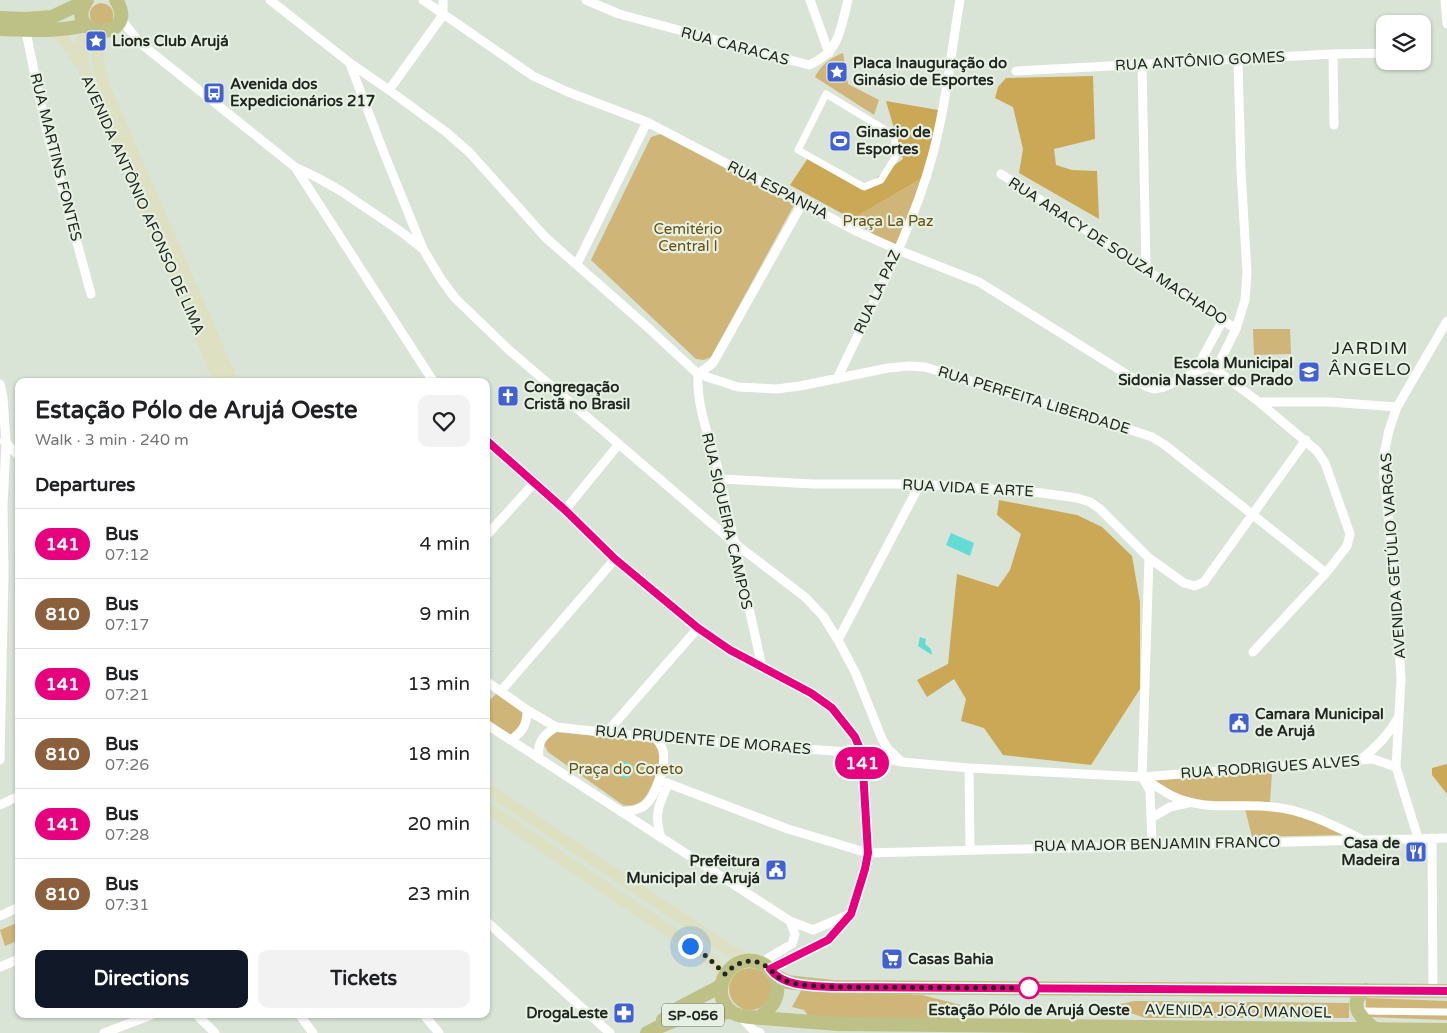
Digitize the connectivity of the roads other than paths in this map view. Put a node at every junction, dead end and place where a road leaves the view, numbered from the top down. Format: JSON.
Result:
{"nodes":[{"id":1,"x":86,"y":0,"type":"edge"},
{"id":2,"x":116,"y":0,"type":"edge"},
{"id":3,"x":270,"y":0,"type":"edge"},
{"id":4,"x":423,"y":0,"type":"edge"},
{"id":5,"x":443,"y":0,"type":"edge"},
{"id":6,"x":586,"y":0,"type":"edge"},
{"id":7,"x":810,"y":0,"type":"edge"},
{"id":8,"x":848,"y":0,"type":"edge"},
{"id":9,"x":960,"y":0,"type":"edge"},
{"id":10,"x":1445,"y":0,"type":"edge"},
{"id":11,"x":443,"y":16,"type":"junction"},
{"id":12,"x":0,"y":18,"type":"edge"},
{"id":13,"x":120,"y":18,"type":"junction"},
{"id":14,"x":1447,"y":24,"type":"edge"},
{"id":15,"x":25,"y":25,"type":"junction"},
{"id":16,"x":87,"y":26,"type":"junction"},
{"id":17,"x":0,"y":29,"type":"edge"},
{"id":18,"x":51,"y":30,"type":"junction"},
{"id":19,"x":108,"y":31,"type":"junction"},
{"id":20,"x":829,"y":53,"type":"junction"},
{"id":21,"x":1376,"y":53,"type":"edge"},
{"id":22,"x":1333,"y":54,"type":"junction"},
{"id":23,"x":1238,"y":60,"type":"junction"},
{"id":24,"x":350,"y":64,"type":"junction"},
{"id":25,"x":1142,"y":64,"type":"junction"},
{"id":26,"x":84,"y":70,"type":"junction"},
{"id":27,"x":1016,"y":71,"type":"dead end"},
{"id":28,"x":389,"y":90,"type":"junction"},
{"id":29,"x":647,"y":122,"type":"junction"},
{"id":30,"x":1334,"y":125,"type":"dead end"},
{"id":31,"x":808,"y":156,"type":"joint"},
{"id":32,"x":296,"y":168,"type":"junction"},
{"id":33,"x":1001,"y":174,"type":"dead end"},
{"id":34,"x":803,"y":202,"type":"junction"},
{"id":35,"x":423,"y":249,"type":"junction"},
{"id":36,"x":898,"y":250,"type":"junction"},
{"id":37,"x":577,"y":264,"type":"junction"},
{"id":38,"x":1146,"y":268,"type":"junction"},
{"id":39,"x":91,"y":294,"type":"dead end"},
{"id":40,"x":1223,"y":320,"type":"junction"},
{"id":41,"x":1447,"y":321,"type":"edge"},
{"id":42,"x":1236,"y":329,"type":"junction"},
{"id":43,"x":1216,"y":369,"type":"junction"},
{"id":44,"x":1194,"y":373,"type":"junction"},
{"id":45,"x":698,"y":374,"type":"junction"},
{"id":46,"x":219,"y":378,"type":"edge"},
{"id":47,"x":231,"y":378,"type":"edge"},
{"id":48,"x":431,"y":378,"type":"edge"},
{"id":49,"x":837,"y":379,"type":"junction"},
{"id":50,"x":0,"y":384,"type":"edge"},
{"id":51,"x":1259,"y":402,"type":"junction"},
{"id":52,"x":1397,"y":407,"type":"junction"},
{"id":53,"x":3,"y":440,"type":"edge"},
{"id":54,"x":1306,"y":440,"type":"junction"},
{"id":55,"x":490,"y":444,"type":"edge"},
{"id":56,"x":619,"y":444,"type":"junction"},
{"id":57,"x":15,"y":452,"type":"edge"},
{"id":58,"x":721,"y":479,"type":"junction"},
{"id":59,"x":534,"y":483,"type":"junction"},
{"id":60,"x":920,"y":484,"type":"junction"},
{"id":61,"x":1,"y":508,"type":"edge"},
{"id":62,"x":565,"y":510,"type":"junction"},
{"id":63,"x":1251,"y":515,"type":"junction"},
{"id":64,"x":490,"y":532,"type":"edge"},
{"id":65,"x":733,"y":542,"type":"junction"},
{"id":66,"x":1149,"y":558,"type":"junction"},
{"id":67,"x":615,"y":559,"type":"junction"},
{"id":68,"x":1326,"y":573,"type":"junction"},
{"id":69,"x":2,"y":574,"type":"edge"},
{"id":70,"x":698,"y":628,"type":"junction"},
{"id":71,"x":838,"y":640,"type":"junction"},
{"id":72,"x":1253,"y":652,"type":"dead end"},
{"id":73,"x":762,"y":667,"type":"junction"},
{"id":74,"x":1,"y":680,"type":"edge"},
{"id":75,"x":490,"y":684,"type":"edge"},
{"id":76,"x":501,"y":691,"type":"junction"},
{"id":77,"x":527,"y":710,"type":"junction"},
{"id":78,"x":1399,"y":716,"type":"junction"},
{"id":79,"x":490,"y":727,"type":"edge"},
{"id":80,"x":556,"y":727,"type":"junction"},
{"id":81,"x":608,"y":732,"type":"junction"},
{"id":82,"x":656,"y":738,"type":"junction"},
{"id":83,"x":511,"y":740,"type":"junction"},
{"id":84,"x":862,"y":754,"type":"junction"},
{"id":85,"x":539,"y":759,"type":"junction"},
{"id":86,"x":0,"y":760,"type":"edge"},
{"id":87,"x":1359,"y":760,"type":"junction"},
{"id":88,"x":902,"y":762,"type":"junction"},
{"id":89,"x":1396,"y":767,"type":"junction"},
{"id":90,"x":969,"y":768,"type":"junction"},
{"id":91,"x":1142,"y":777,"type":"junction"},
{"id":92,"x":663,"y":782,"type":"junction"},
{"id":93,"x":490,"y":791,"type":"edge"},
{"id":94,"x":15,"y":798,"type":"edge"},
{"id":95,"x":1193,"y":803,"type":"junction"},
{"id":96,"x":0,"y":805,"type":"edge"},
{"id":97,"x":490,"y":810,"type":"edge"},
{"id":98,"x":621,"y":812,"type":"junction"},
{"id":99,"x":1151,"y":818,"type":"junction"},
{"id":100,"x":661,"y":838,"type":"junction"},
{"id":101,"x":1418,"y":838,"type":"junction"},
{"id":102,"x":1432,"y":838,"type":"junction"},
{"id":103,"x":1447,"y":838,"type":"edge"},
{"id":104,"x":1361,"y":839,"type":"junction"},
{"id":105,"x":1152,"y":844,"type":"junction"},
{"id":106,"x":970,"y":849,"type":"junction"},
{"id":107,"x":868,"y":853,"type":"junction"},
{"id":108,"x":15,"y":909,"type":"edge"},
{"id":109,"x":851,"y":914,"type":"junction"},
{"id":110,"x":0,"y":916,"type":"edge"},
{"id":111,"x":790,"y":921,"type":"junction"},
{"id":112,"x":490,"y":925,"type":"edge"},
{"id":113,"x":15,"y":961,"type":"edge"},
{"id":114,"x":0,"y":967,"type":"edge"},
{"id":115,"x":763,"y":967,"type":"junction"},
{"id":116,"x":723,"y":980,"type":"junction"},
{"id":117,"x":1366,"y":990,"type":"junction"},
{"id":118,"x":1433,"y":991,"type":"junction"},
{"id":119,"x":1447,"y":991,"type":"edge"},
{"id":120,"x":1358,"y":1010,"type":"junction"},
{"id":121,"x":1447,"y":1012,"type":"edge"},
{"id":122,"x":736,"y":1014,"type":"junction"},
{"id":123,"x":760,"y":1017,"type":"junction"},
{"id":124,"x":143,"y":1018,"type":"edge"},
{"id":125,"x":201,"y":1018,"type":"edge"},
{"id":126,"x":301,"y":1018,"type":"edge"},
{"id":127,"x":425,"y":1018,"type":"edge"},
{"id":128,"x":838,"y":1024,"type":"junction"},
{"id":129,"x":1375,"y":1029,"type":"junction"},
{"id":130,"x":652,"y":1030,"type":"edge"},
{"id":131,"x":1127,"y":1030,"type":"edge"},
{"id":132,"x":433,"y":1031,"type":"edge"},
{"id":133,"x":1438,"y":1031,"type":"edge"},
{"id":134,"x":104,"y":1033,"type":"edge"},
{"id":135,"x":215,"y":1033,"type":"edge"},
{"id":136,"x":313,"y":1033,"type":"edge"},
{"id":137,"x":610,"y":1033,"type":"edge"},
{"id":138,"x":760,"y":1033,"type":"edge"},
{"id":139,"x":826,"y":1033,"type":"edge"}],
"edges":[{"from":1,"to":15,"type":"main road"},
{"from":1,"to":16,"type":"main road"},
{"from":2,"to":13,"type":"main road"},
{"from":3,"to":24,"type":"street"},
{"from":4,"to":11,"type":"street","name":"RUA ESPANHA"},
{"from":5,"to":11,"type":"street"},
{"from":6,"to":20,"type":"street","name":"RUA CARACAS"},
{"from":7,"to":20,"type":"street"},
{"from":8,"to":20,"type":"street"},
{"from":9,"to":36,"type":"street","name":"RUA LA PAZ"},
{"from":10,"to":14,"type":"street"},
{"from":11,"to":28,"type":"street"},
{"from":11,"to":29,"type":"street","name":"RUA ESPANHA"},
{"from":12,"to":15,"type":"main road"},
{"from":13,"to":19,"type":"main road"},
{"from":13,"to":32,"type":"street"},
{"from":15,"to":17,"type":"main road"},
{"from":15,"to":18,"type":"main road"},
{"from":15,"to":39,"type":"street","name":"RUA MARTINS FONTES"},
{"from":16,"to":18,"type":"main road"},
{"from":16,"to":19,"type":"main road"},
{"from":16,"to":26,"type":"main road","name":"AVENIDA ANTÔNIO AFONSO DE LIMA"},
{"from":18,"to":26,"type":"main road"},
{"from":19,"to":47,"type":"main road","name":"AVENIDA ANTÔNIO AFONSO DE LIMA"},
{"from":21,"to":22,"type":"street","name":"RUA ANTÔNIO GOMES"},
{"from":22,"to":23,"type":"street","name":"RUA ANTÔNIO GOMES"},
{"from":22,"to":30,"type":"street"},
{"from":23,"to":25,"type":"street","name":"RUA ANTÔNIO GOMES"},
{"from":23,"to":42,"type":"street"},
{"from":24,"to":28,"type":"street"},
{"from":24,"to":35,"type":"street"},
{"from":25,"to":27,"type":"street","name":"RUA ANTÔNIO GOMES"},
{"from":25,"to":38,"type":"street"},
{"from":26,"to":46,"type":"main road","name":"AVENIDA ANTÔNIO AFONSO DE LIMA"},
{"from":28,"to":37,"type":"street"},
{"from":29,"to":34,"type":"street","name":"RUA ESPANHA"},
{"from":29,"to":37,"type":"street"},
{"from":31,"to":31,"type":"street"},
{"from":32,"to":35,"type":"street"},
{"from":32,"to":48,"type":"street"},
{"from":33,"to":38,"type":"street","name":"RUA ARACY DE SOUZA MACHADO"},
{"from":34,"to":36,"type":"street","name":"RUA ESPANHA"},
{"from":34,"to":45,"type":"street"},
{"from":35,"to":56,"type":"street"},
{"from":36,"to":44,"type":"street","name":"RUA ESPANHA"},
{"from":36,"to":49,"type":"street","name":"RUA LA PAZ"},
{"from":37,"to":45,"type":"street"},
{"from":38,"to":40,"type":"street","name":"RUA ARACY DE SOUZA MACHADO"},
{"from":40,"to":42,"type":"street","name":"RUA ARACY DE SOUZA MACHADO"},
{"from":40,"to":44,"type":"street"},
{"from":41,"to":52,"type":"street","name":"AVENIDA GETÚLIO VARGAS"},
{"from":42,"to":43,"type":"street"},
{"from":43,"to":44,"type":"street","name":"RUA ESPANHA"},
{"from":43,"to":51,"type":"street"},
{"from":45,"to":49,"type":"street","name":"RUA PERFEITA LIBERDADE"},
{"from":45,"to":58,"type":"street","name":"RUA SIQUEIRA CAMPOS"},
{"from":49,"to":63,"type":"street","name":"RUA PERFEITA LIBERDADE"},
{"from":50,"to":53,"type":"street"},
{"from":51,"to":52,"type":"street"},
{"from":51,"to":54,"type":"street"},
{"from":52,"to":78,"type":"street","name":"AVENIDA GETÚLIO VARGAS"},
{"from":53,"to":57,"type":"street"},
{"from":53,"to":61,"type":"street"},
{"from":54,"to":63,"type":"street"},
{"from":54,"to":68,"type":"street"},
{"from":55,"to":59,"type":"street"},
{"from":56,"to":62,"type":"street"},
{"from":56,"to":65,"type":"street"},
{"from":58,"to":60,"type":"street","name":"RUA VIDA E ARTE"},
{"from":58,"to":65,"type":"street","name":"RUA SIQUEIRA CAMPOS"},
{"from":59,"to":62,"type":"street"},
{"from":59,"to":64,"type":"street"},
{"from":60,"to":66,"type":"street","name":"RUA VIDA E ARTE"},
{"from":60,"to":71,"type":"street"},
{"from":61,"to":69,"type":"street"},
{"from":62,"to":67,"type":"street"},
{"from":63,"to":66,"type":"street","name":"RUA VIDA E ARTE"},
{"from":63,"to":68,"type":"street","name":"RUA PERFEITA LIBERDADE"},
{"from":65,"to":71,"type":"street"},
{"from":65,"to":73,"type":"street","name":"RUA SIQUEIRA CAMPOS"},
{"from":66,"to":91,"type":"street"},
{"from":67,"to":70,"type":"street"},
{"from":67,"to":76,"type":"street"},
{"from":68,"to":72,"type":"street"},
{"from":69,"to":74,"type":"street"},
{"from":70,"to":73,"type":"street"},
{"from":70,"to":81,"type":"street"},
{"from":71,"to":88,"type":"street"},
{"from":73,"to":84,"type":"street"},
{"from":74,"to":86,"type":"street"},
{"from":75,"to":76,"type":"street","name":"RUA PRUDENTE DE MORAES"},
{"from":76,"to":77,"type":"street","name":"RUA PRUDENTE DE MORAES"},
{"from":77,"to":80,"type":"street","name":"RUA PRUDENTE DE MORAES"},
{"from":77,"to":83,"type":"street"},
{"from":78,"to":87,"type":"street"},
{"from":78,"to":89,"type":"street","name":"AVENIDA GETÚLIO VARGAS"},
{"from":79,"to":83,"type":"street"},
{"from":80,"to":81,"type":"street","name":"RUA PRUDENTE DE MORAES"},
{"from":80,"to":85,"type":"street"},
{"from":81,"to":82,"type":"street","name":"RUA PRUDENTE DE MORAES"},
{"from":82,"to":84,"type":"street","name":"RUA PRUDENTE DE MORAES"},
{"from":82,"to":92,"type":"street"},
{"from":83,"to":85,"type":"street"},
{"from":84,"to":88,"type":"street","name":"RUA PRUDENTE DE MORAES"},
{"from":84,"to":107,"type":"street"},
{"from":85,"to":98,"type":"street"},
{"from":87,"to":89,"type":"street","name":"RUA RODRIGUES ALVES"},
{"from":87,"to":91,"type":"street","name":"RUA RODRIGUES ALVES"},
{"from":88,"to":90,"type":"street","name":"RUA PRUDENTE DE MORAES"},
{"from":89,"to":101,"type":"street","name":"AVENIDA GETÚLIO VARGAS"},
{"from":90,"to":91,"type":"street","name":"RUA PRUDENTE DE MORAES"},
{"from":90,"to":106,"type":"street"},
{"from":91,"to":95,"type":"street"},
{"from":91,"to":99,"type":"street"},
{"from":92,"to":98,"type":"street"},
{"from":92,"to":100,"type":"street"},
{"from":92,"to":107,"type":"street","name":"RUA MAJOR BENJAMIN FRANCO"},
{"from":93,"to":115,"type":"main road"},
{"from":94,"to":96,"type":"street"},
{"from":95,"to":99,"type":"street"},
{"from":95,"to":104,"type":"street"},
{"from":97,"to":116,"type":"main road","number":"SP-056"},
{"from":98,"to":100,"type":"street"},
{"from":99,"to":105,"type":"street"},
{"from":100,"to":111,"type":"street"},
{"from":101,"to":102,"type":"street","name":"RUA MAJOR BENJAMIN FRANCO"},
{"from":101,"to":104,"type":"street","name":"RUA MAJOR BENJAMIN FRANCO"},
{"from":102,"to":103,"type":"street","name":"RUA MAJOR BENJAMIN FRANCO"},
{"from":102,"to":118,"type":"street"},
{"from":104,"to":105,"type":"street","name":"RUA MAJOR BENJAMIN FRANCO"},
{"from":105,"to":106,"type":"street","name":"RUA MAJOR BENJAMIN FRANCO"},
{"from":106,"to":107,"type":"street","name":"RUA MAJOR BENJAMIN FRANCO"},
{"from":107,"to":109,"type":"street"},
{"from":108,"to":110,"type":"street"},
{"from":109,"to":111,"type":"street"},
{"from":109,"to":115,"type":"street"},
{"from":111,"to":115,"type":"street"},
{"from":112,"to":137,"type":"street"},
{"from":113,"to":114,"type":"street"},
{"from":115,"to":116,"type":"main road","number":"SP-056"},
{"from":115,"to":117,"type":"main road","name":"AVENIDA JOÃO MANOEL"},
{"from":115,"to":123,"type":"main road"},
{"from":116,"to":122,"type":"main road","number":"SP-056"},
{"from":116,"to":130,"type":"main road","number":"SP-056"},
{"from":117,"to":118,"type":"main road","name":"AVENIDA JOÃO MANOEL"},
{"from":117,"to":120,"type":"main road"},
{"from":118,"to":119,"type":"main road","name":"AVENIDA JOÃO MANOEL"},
{"from":120,"to":121,"type":"street"},
{"from":120,"to":129,"type":"main road"},
{"from":122,"to":123,"type":"main road","number":"SP-056"},
{"from":122,"to":130,"type":"main road","number":"SP-056"},
{"from":122,"to":138,"type":"street"},
{"from":123,"to":128,"type":"main road","name":"AVENIDA JOÃO MANOEL"},
{"from":124,"to":134,"type":"street"},
{"from":125,"to":135,"type":"street"},
{"from":126,"to":136,"type":"street"},
{"from":127,"to":132,"type":"street"},
{"from":128,"to":131,"type":"main road","name":"AVENIDA JOÃO MANOEL"},
{"from":128,"to":139,"type":"main road"},
{"from":129,"to":131,"type":"main road","name":"AVENIDA JOÃO MANOEL"},
{"from":129,"to":133,"type":"main road","name":"AVENIDA JOÃO MANOEL"}]}
